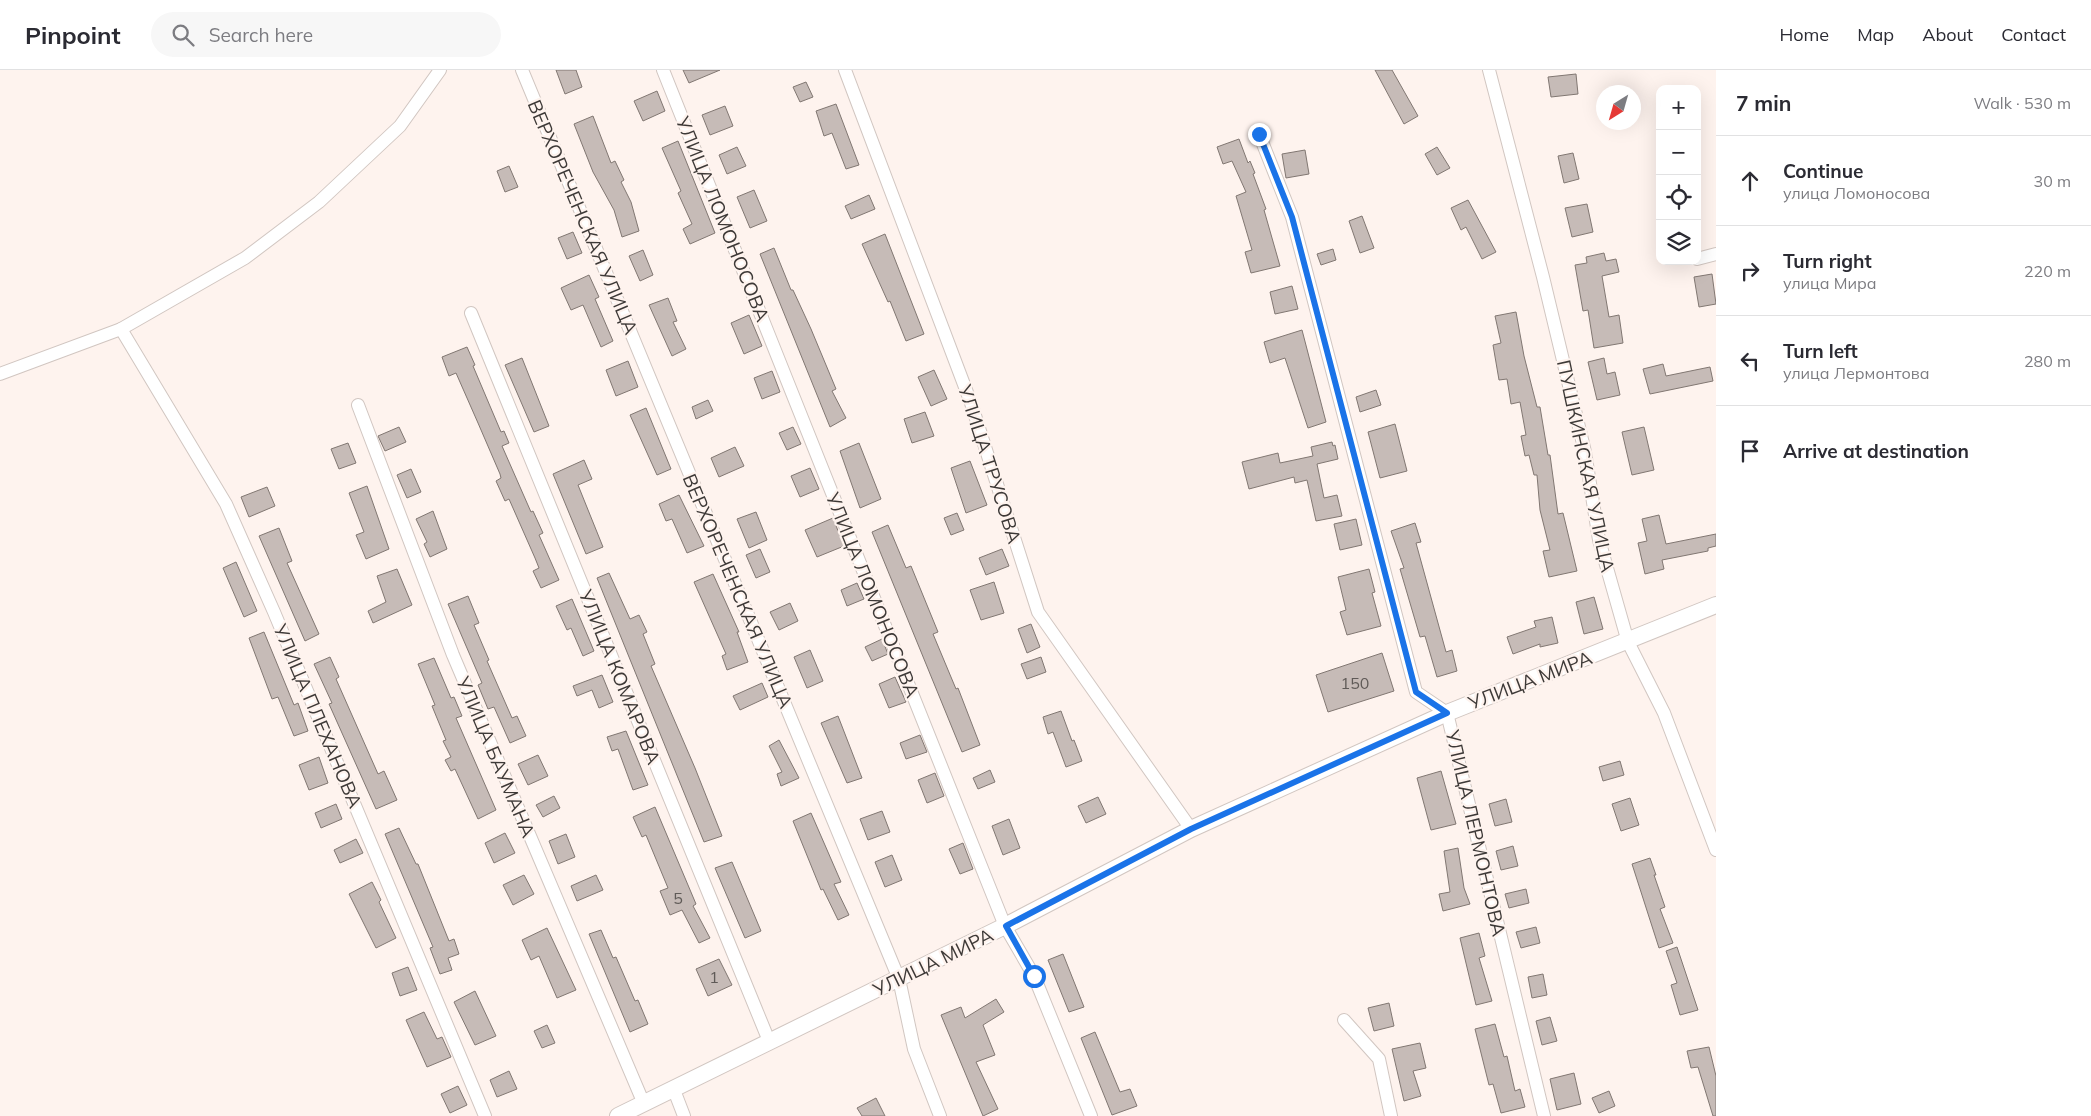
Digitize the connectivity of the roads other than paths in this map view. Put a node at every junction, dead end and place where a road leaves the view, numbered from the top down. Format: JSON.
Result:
{"nodes":[{"id":1,"x":440,"y":70,"type":"edge"},
{"id":2,"x":522,"y":70,"type":"edge"},
{"id":3,"x":663,"y":70,"type":"edge"},
{"id":4,"x":845,"y":70,"type":"edge"},
{"id":5,"x":1488,"y":70,"type":"edge"},
{"id":6,"x":1259,"y":134,"type":"dead end"},
{"id":7,"x":1716,"y":254,"type":"edge"},
{"id":8,"x":1701,"y":257,"type":"edge"},
{"id":9,"x":471,"y":313,"type":"dead end"},
{"id":10,"x":121,"y":330,"type":"junction"},
{"id":11,"x":0,"y":374,"type":"edge"},
{"id":12,"x":358,"y":405,"type":"dead end"},
{"id":13,"x":1716,"y":605,"type":"edge"},
{"id":14,"x":1628,"y":642,"type":"junction"},
{"id":15,"x":1447,"y":713,"type":"junction"},
{"id":16,"x":1191,"y":829,"type":"junction"},
{"id":17,"x":1716,"y":850,"type":"edge"},
{"id":18,"x":1006,"y":926,"type":"junction"},
{"id":19,"x":899,"y":979,"type":"junction"},
{"id":20,"x":1344,"y":1020,"type":"dead end"},
{"id":21,"x":769,"y":1041,"type":"junction"},
{"id":22,"x":674,"y":1090,"type":"junction"},
{"id":23,"x":644,"y":1104,"type":"junction"},
{"id":24,"x":485,"y":1116,"type":"edge"},
{"id":25,"x":618,"y":1116,"type":"edge"},
{"id":26,"x":684,"y":1116,"type":"edge"},
{"id":27,"x":940,"y":1116,"type":"edge"},
{"id":28,"x":1091,"y":1116,"type":"edge"},
{"id":29,"x":1391,"y":1116,"type":"edge"},
{"id":30,"x":1544,"y":1116,"type":"edge"}],
"edges":[{"from":1,"to":10,"type":"street"},
{"from":2,"to":19,"type":"street","name":"ВЕРХОРЕЧЕНСКАЯ УЛИЦА"},
{"from":3,"to":18,"type":"street","name":"УЛИЦА ЛОМОНОСОВА"},
{"from":4,"to":16,"type":"street","name":"УЛИЦА ТРУСОВА"},
{"from":5,"to":14,"type":"street","name":"ПУШКИНСКАЯ УЛИЦА"},
{"from":6,"to":15,"type":"street","name":"УЛИЦА ЛЕРМОНТОВА"},
{"from":7,"to":8,"type":"street"},
{"from":9,"to":21,"type":"street","name":"УЛИЦА КОМАРОВА"},
{"from":10,"to":11,"type":"street"},
{"from":10,"to":24,"type":"street","name":"УЛИЦА ПЛЕХАНОВА"},
{"from":12,"to":23,"type":"street","name":"УЛИЦА БАУМАНА"},
{"from":13,"to":14,"type":"street","name":"УЛИЦА МИРА"},
{"from":14,"to":15,"type":"street","name":"УЛИЦА МИРА"},
{"from":14,"to":17,"type":"street","name":"ПУШКИНСКАЯ УЛИЦА"},
{"from":15,"to":16,"type":"street","name":"УЛИЦА МИРА"},
{"from":15,"to":30,"type":"street","name":"УЛИЦА ЛЕРМОНТОВА"},
{"from":16,"to":18,"type":"street","name":"УЛИЦА МИРА"},
{"from":18,"to":19,"type":"street","name":"УЛИЦА МИРА"},
{"from":18,"to":28,"type":"street","name":"УЛИЦА ЛОМОНОСОВА"},
{"from":19,"to":21,"type":"street","name":"УЛИЦА МИРА"},
{"from":19,"to":27,"type":"street","name":"ВЕРХОРЕЧЕНСКАЯ УЛИЦА"},
{"from":20,"to":29,"type":"street"},
{"from":21,"to":22,"type":"street","name":"УЛИЦА МИРА"},
{"from":22,"to":23,"type":"street","name":"УЛИЦА МИРА"},
{"from":22,"to":26,"type":"street"},
{"from":23,"to":25,"type":"street","name":"УЛИЦА МИРА"}]}
